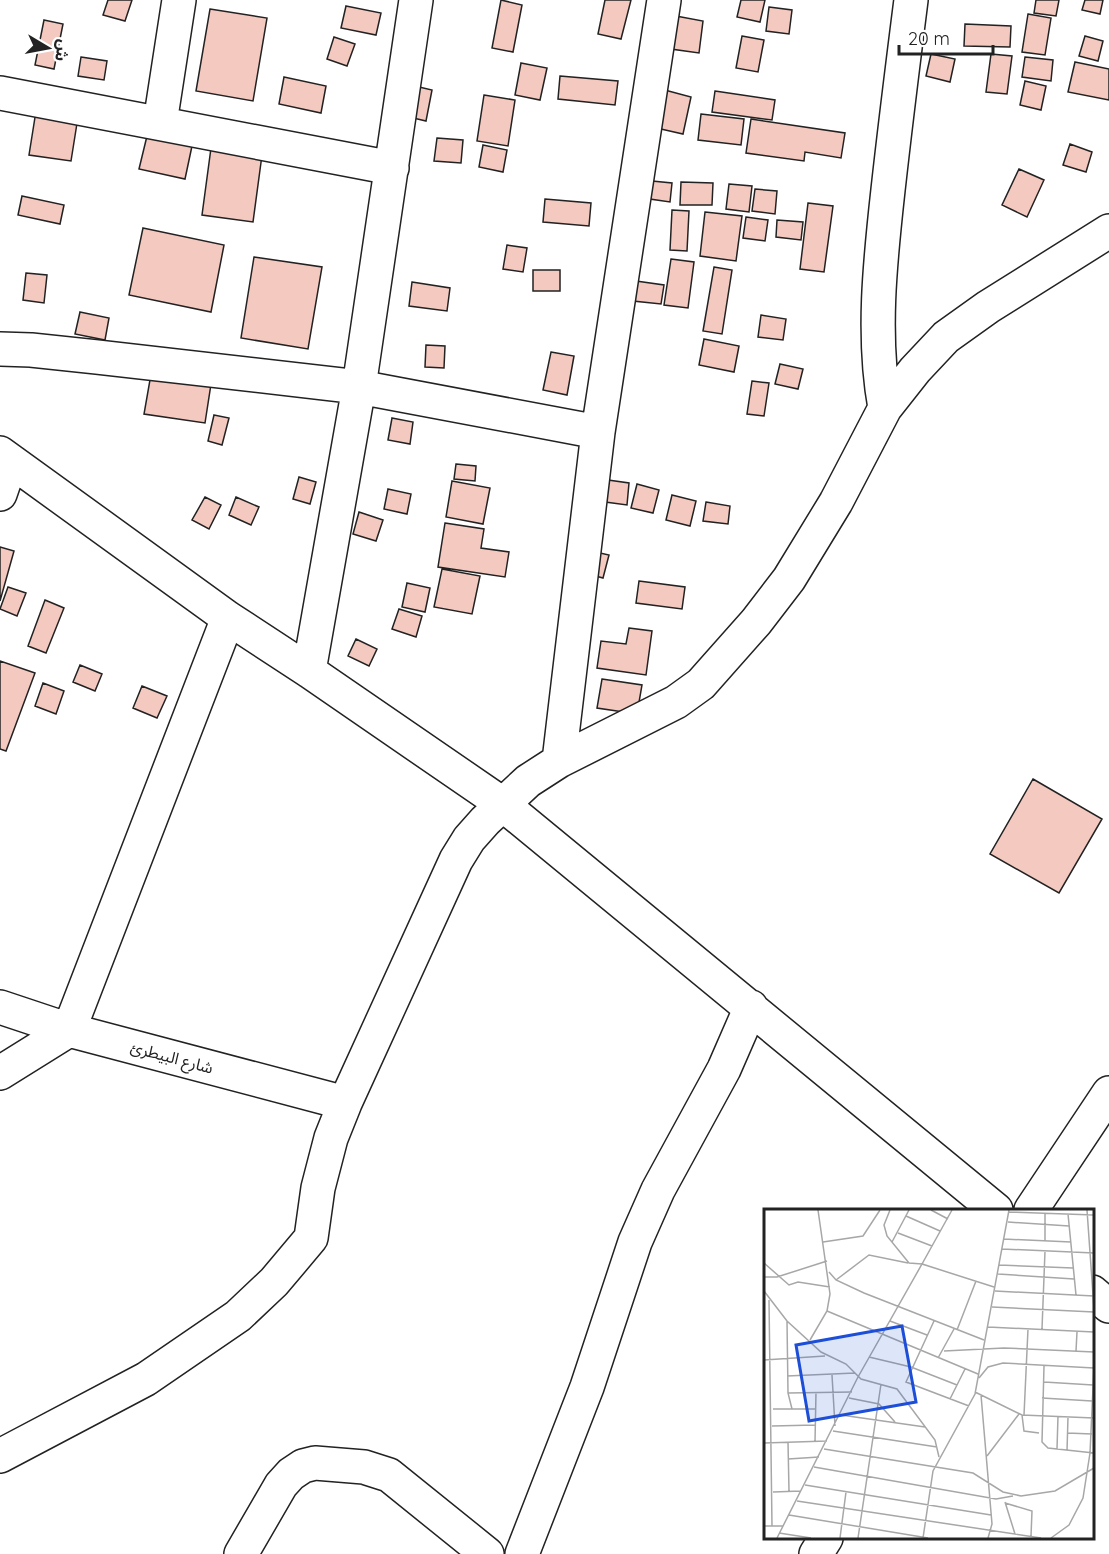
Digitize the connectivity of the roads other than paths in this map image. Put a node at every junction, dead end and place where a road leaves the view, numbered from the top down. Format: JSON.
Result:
{"nodes":[{"id":1,"x":179,"y":0,"type":"edge"},
{"id":2,"x":416,"y":0,"type":"edge"},
{"id":3,"x":664,"y":0,"type":"edge"},
{"id":4,"x":911,"y":0,"type":"edge"},
{"id":5,"x":0,"y":93,"type":"edge"},
{"id":6,"x":160,"y":123,"type":"junction"},
{"id":7,"x":392,"y":168,"type":"junction"},
{"id":8,"x":1109,"y":231,"type":"edge"},
{"id":9,"x":0,"y":350,"type":"edge"},
{"id":10,"x":359,"y":387,"type":"junction"},
{"id":11,"x":885,"y":408,"type":"junction"},
{"id":12,"x":598,"y":432,"type":"junction"},
{"id":13,"x":6,"y":458,"type":"edge"},
{"id":14,"x":0,"y":494,"type":"edge"},
{"id":15,"x":228,"y":618,"type":"junction"},
{"id":16,"x":309,"y":671,"type":"junction"},
{"id":17,"x":559,"y":761,"type":"junction"},
{"id":18,"x":501,"y":803,"type":"junction"},
{"id":19,"x":0,"y":1007,"type":"edge"},
{"id":20,"x":751,"y":1007,"type":"junction"},
{"id":21,"x":69,"y":1030,"type":"junction"},
{"id":22,"x":0,"y":1073,"type":"edge"},
{"id":23,"x":1109,"y":1093,"type":"edge"},
{"id":24,"x":345,"y":1102,"type":"junction"},
{"id":25,"x":995,"y":1209,"type":"edge"},
{"id":26,"x":1032,"y":1209,"type":"edge"},
{"id":27,"x":1094,"y":1294,"type":"edge"},
{"id":28,"x":1109,"y":1306,"type":"edge"},
{"id":29,"x":0,"y":1456,"type":"edge"},
{"id":30,"x":825,"y":1539,"type":"edge"},
{"id":31,"x":241,"y":1554,"type":"edge"},
{"id":32,"x":487,"y":1554,"type":"edge"},
{"id":33,"x":522,"y":1554,"type":"edge"},
{"id":34,"x":816,"y":1554,"type":"edge"}],
"edges":[{"from":1,"to":6,"type":"street"},
{"from":2,"to":7,"type":"street"},
{"from":3,"to":12,"type":"street"},
{"from":4,"to":11,"type":"street"},
{"from":5,"to":6,"type":"street"},
{"from":6,"to":7,"type":"street"},
{"from":7,"to":10,"type":"street"},
{"from":8,"to":11,"type":"street"},
{"from":9,"to":10,"type":"street"},
{"from":10,"to":12,"type":"street"},
{"from":10,"to":16,"type":"street"},
{"from":11,"to":17,"type":"street"},
{"from":12,"to":17,"type":"street"},
{"from":13,"to":14,"type":"street"},
{"from":13,"to":15,"type":"street"},
{"from":15,"to":16,"type":"street"},
{"from":15,"to":21,"type":"street"},
{"from":16,"to":18,"type":"street"},
{"from":17,"to":18,"type":"street"},
{"from":18,"to":20,"type":"street"},
{"from":18,"to":24,"type":"street"},
{"from":19,"to":21,"type":"street","name":"شارع البيطرئ"},
{"from":20,"to":25,"type":"street"},
{"from":20,"to":33,"type":"street"},
{"from":21,"to":22,"type":"street"},
{"from":21,"to":24,"type":"street","name":"شارع البيطرئ"},
{"from":23,"to":26,"type":"street"},
{"from":24,"to":29,"type":"street"},
{"from":27,"to":28,"type":"street"},
{"from":30,"to":34,"type":"street"},
{"from":31,"to":32,"type":"street"}]}
